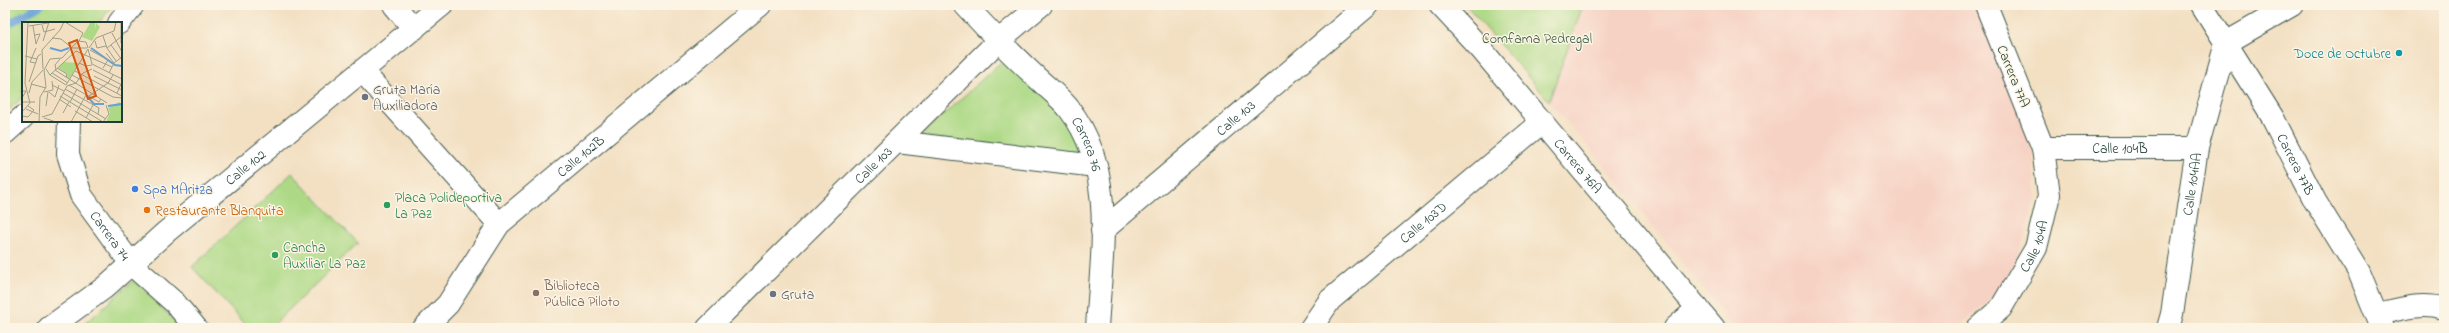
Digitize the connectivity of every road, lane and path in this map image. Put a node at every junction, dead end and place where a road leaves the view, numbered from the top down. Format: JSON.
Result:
{"nodes":[{"id":1,"x":133,"y":5,"type":"edge"},
{"id":2,"x":394,"y":5,"type":"edge"},
{"id":3,"x":442,"y":5,"type":"edge"},
{"id":4,"x":760,"y":5,"type":"edge"},
{"id":5,"x":965,"y":5,"type":"edge"},
{"id":6,"x":1041,"y":5,"type":"edge"},
{"id":7,"x":1368,"y":5,"type":"edge"},
{"id":8,"x":1440,"y":5,"type":"edge"},
{"id":9,"x":1986,"y":5,"type":"edge"},
{"id":10,"x":2202,"y":5,"type":"edge"},
{"id":11,"x":2292,"y":5,"type":"edge"},
{"id":12,"x":120,"y":22,"type":"edge"},
{"id":13,"x":414,"y":30,"type":"junction"},
{"id":14,"x":998,"y":41,"type":"junction"},
{"id":15,"x":2226,"y":43,"type":"junction"},
{"id":16,"x":363,"y":72,"type":"junction"},
{"id":17,"x":22,"y":118,"type":"edge"},
{"id":18,"x":69,"y":122,"type":"edge"},
{"id":19,"x":1541,"y":123,"type":"junction"},
{"id":20,"x":5,"y":133,"type":"edge"},
{"id":21,"x":897,"y":142,"type":"junction"},
{"id":22,"x":2043,"y":148,"type":"junction"},
{"id":23,"x":2196,"y":148,"type":"junction"},
{"id":24,"x":1096,"y":166,"type":"junction"},
{"id":25,"x":499,"y":224,"type":"junction"},
{"id":26,"x":1102,"y":231,"type":"junction"},
{"id":27,"x":132,"y":265,"type":"junction"},
{"id":28,"x":1698,"y":308,"type":"junction"},
{"id":29,"x":2444,"y":310,"type":"edge"},
{"id":30,"x":2380,"y":321,"type":"edge"},
{"id":31,"x":49,"y":328,"type":"edge"},
{"id":32,"x":196,"y":328,"type":"edge"},
{"id":33,"x":424,"y":328,"type":"edge"},
{"id":34,"x":708,"y":328,"type":"edge"},
{"id":35,"x":1097,"y":328,"type":"edge"},
{"id":36,"x":1311,"y":328,"type":"edge"},
{"id":37,"x":1675,"y":328,"type":"edge"},
{"id":38,"x":1714,"y":328,"type":"edge"},
{"id":39,"x":1978,"y":328,"type":"edge"},
{"id":40,"x":2168,"y":328,"type":"edge"}],
"edges":[{"from":1,"to":12,"type":"street"},
{"from":2,"to":13,"type":"street"},
{"from":3,"to":13,"type":"street","name":"Calle 102"},
{"from":4,"to":25,"type":"street","name":"Calle 102B"},
{"from":5,"to":14,"type":"street","name":"Carrera 76"},
{"from":6,"to":14,"type":"street","name":"Calle 103"},
{"from":7,"to":26,"type":"street","name":"Calle 103"},
{"from":8,"to":19,"type":"street","name":"Carrera 76A"},
{"from":9,"to":22,"type":"street","name":"Carrera 77A"},
{"from":10,"to":15,"type":"street","name":"Carrera 77B"},
{"from":11,"to":15,"type":"street"},
{"from":13,"to":16,"type":"street","name":"Calle 102"},
{"from":14,"to":21,"type":"street","name":"Calle 103"},
{"from":14,"to":24,"type":"street","name":"Carrera 76"},
{"from":15,"to":23,"type":"street","name":"Calle 104AA"},
{"from":15,"to":30,"type":"street","name":"Carrera 77B"},
{"from":16,"to":25,"type":"street"},
{"from":16,"to":27,"type":"street","name":"Calle 102"},
{"from":17,"to":20,"type":"street"},
{"from":18,"to":27,"type":"street","name":"Carrera 74"},
{"from":19,"to":28,"type":"street","name":"Carrera 76A"},
{"from":19,"to":36,"type":"street","name":"Calle 103D"},
{"from":21,"to":24,"type":"street"},
{"from":21,"to":34,"type":"street","name":"Calle 103"},
{"from":22,"to":23,"type":"street","name":"Calle 104B"},
{"from":22,"to":39,"type":"street","name":"Calle 104A"},
{"from":23,"to":40,"type":"street","name":"Calle 104AA"},
{"from":24,"to":26,"type":"street","name":"Carrera 76"},
{"from":25,"to":33,"type":"street","name":"Calle 102B"},
{"from":26,"to":35,"type":"street","name":"Carrera 76"},
{"from":27,"to":31,"type":"street","name":"Calle 102"},
{"from":27,"to":32,"type":"street","name":"Carrera 74"},
{"from":28,"to":37,"type":"street"},
{"from":28,"to":38,"type":"street","name":"Carrera 76A"},
{"from":29,"to":30,"type":"street"}]}
